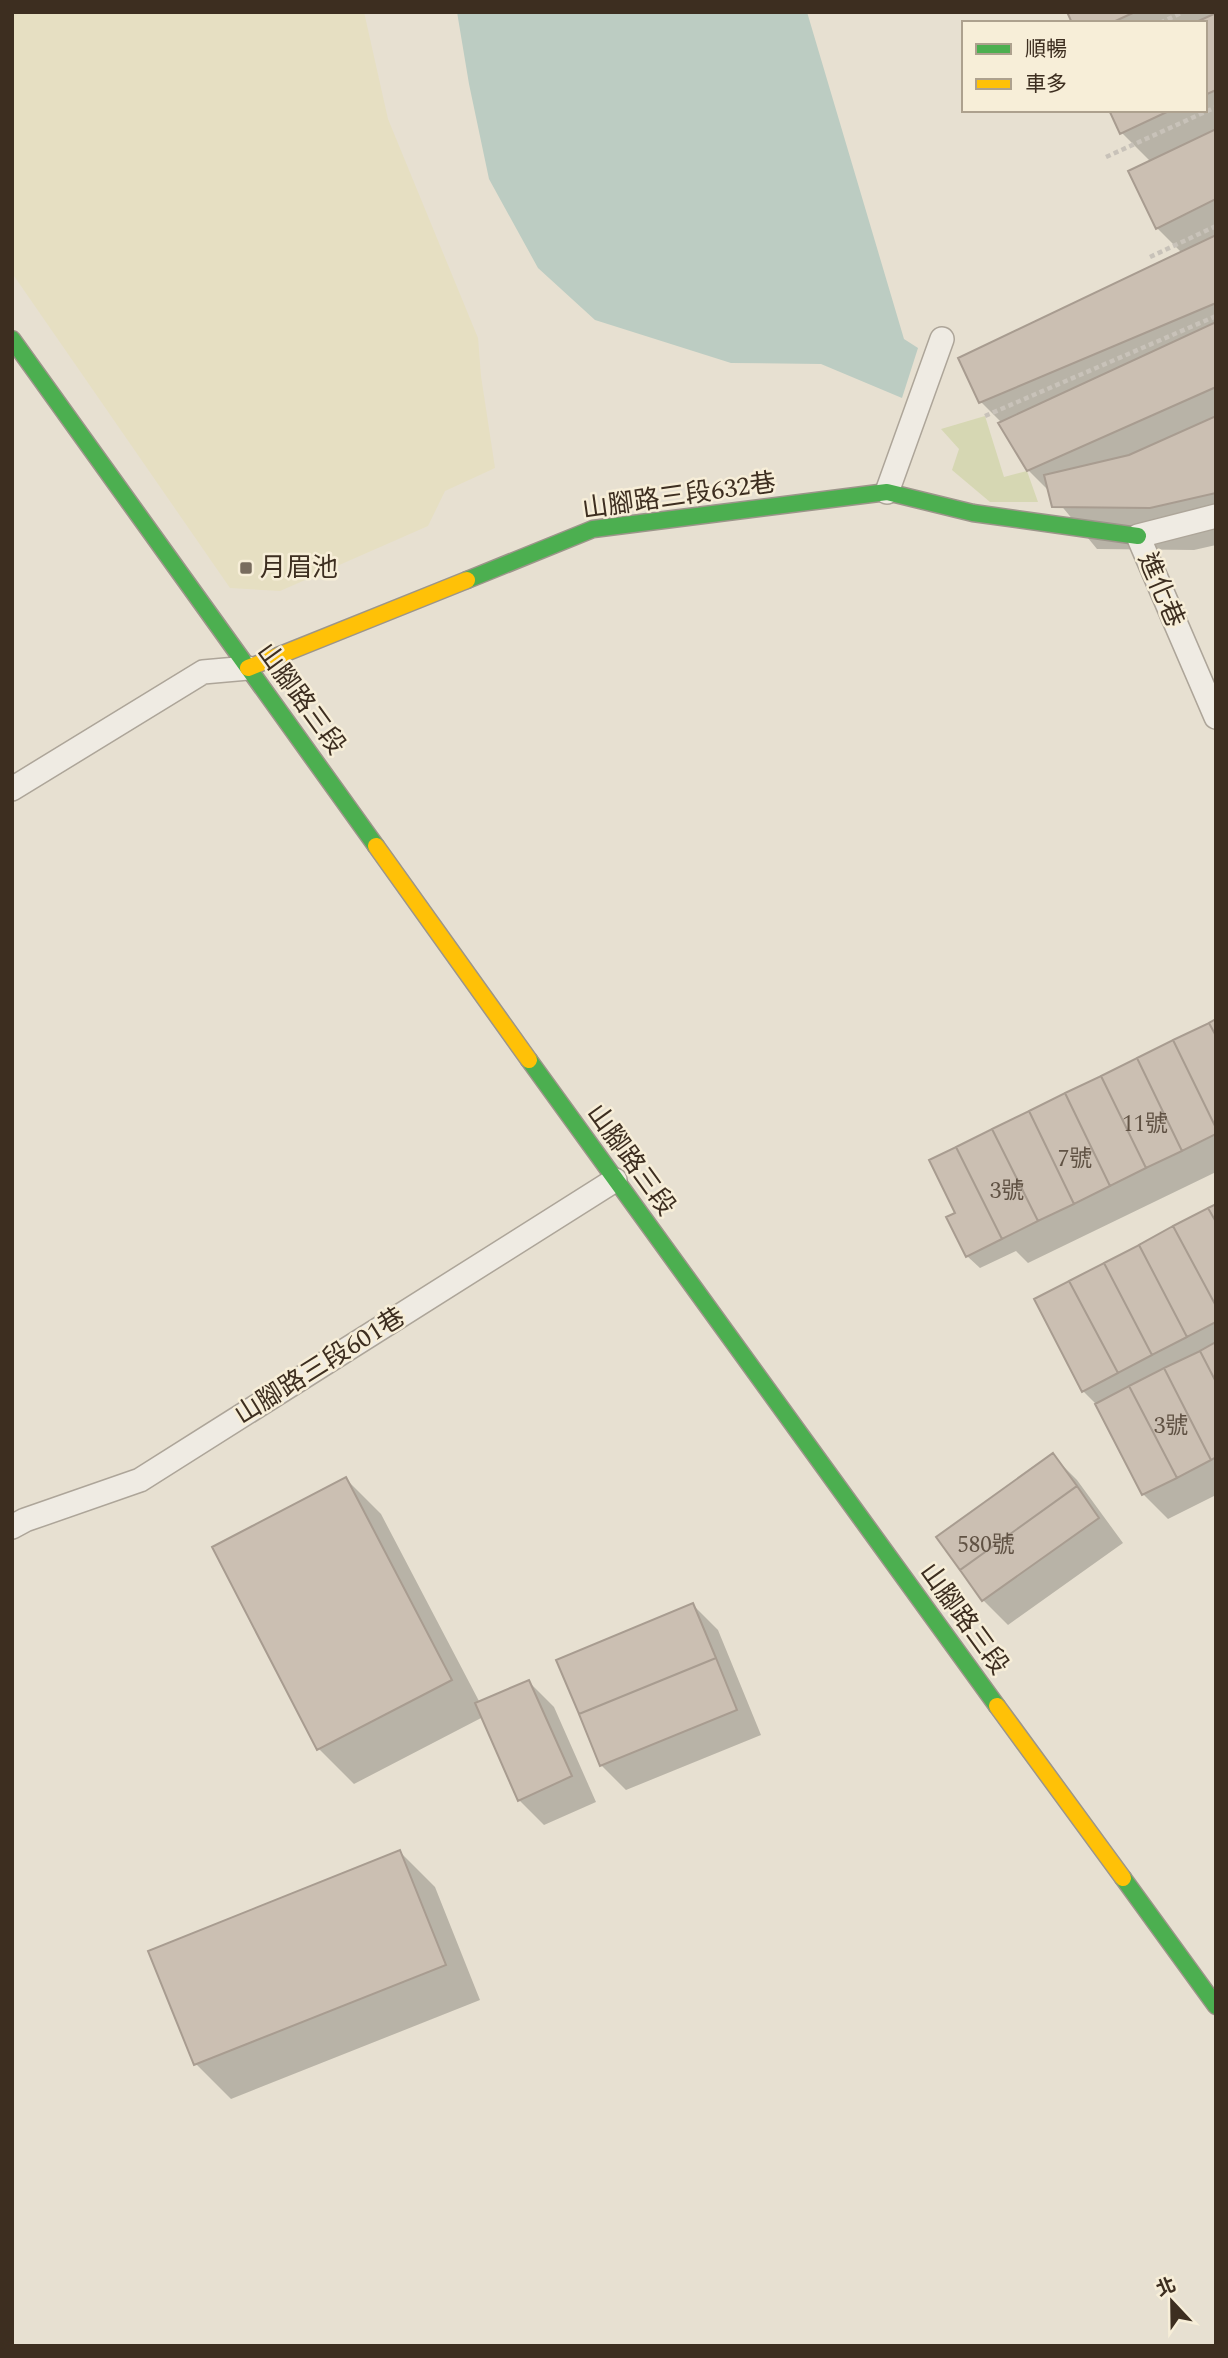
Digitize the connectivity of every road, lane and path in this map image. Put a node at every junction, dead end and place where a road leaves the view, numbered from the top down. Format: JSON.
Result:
{"nodes":[{"id":1,"x":1182,"y":12,"type":"edge"},
{"id":2,"x":1164,"y":21,"type":"edge"},
{"id":3,"x":1205,"y":112,"type":"edge"},
{"id":4,"x":1106,"y":157,"type":"dead end"},
{"id":5,"x":1216,"y":226,"type":"edge"},
{"id":6,"x":1150,"y":257,"type":"dead end"},
{"id":7,"x":1216,"y":316,"type":"edge"},
{"id":8,"x":12,"y":339,"type":"edge"},
{"id":9,"x":942,"y":339,"type":"dead end"},
{"id":10,"x":985,"y":416,"type":"dead end"},
{"id":11,"x":887,"y":492,"type":"junction"},
{"id":12,"x":1216,"y":516,"type":"edge"},
{"id":13,"x":1138,"y":536,"type":"junction"},
{"id":14,"x":248,"y":668,"type":"junction"},
{"id":15,"x":1216,"y":717,"type":"edge"},
{"id":16,"x":12,"y":789,"type":"edge"},
{"id":17,"x":615,"y":1180,"type":"junction"},
{"id":18,"x":12,"y":1527,"type":"edge"},
{"id":19,"x":1216,"y":2006,"type":"edge"}],
"edges":[{"from":1,"to":2,"type":"path"},
{"from":3,"to":4,"type":"path"},
{"from":5,"to":6,"type":"path"},
{"from":7,"to":10,"type":"path"},
{"from":8,"to":14,"type":"main road","name":"山腳路三段"},
{"from":9,"to":11,"type":"lane"},
{"from":11,"to":13,"type":"main road","name":"山腳路三段632巷"},
{"from":11,"to":14,"type":"main road","name":"山腳路三段632巷"},
{"from":12,"to":13,"type":"lane","name":"進化巷"},
{"from":13,"to":15,"type":"lane","name":"進化巷"},
{"from":14,"to":16,"type":"lane"},
{"from":14,"to":17,"type":"main road","name":"山腳路三段"},
{"from":17,"to":18,"type":"lane","name":"山腳路三段601巷"},
{"from":17,"to":19,"type":"main road","name":"山腳路三段"}]}
